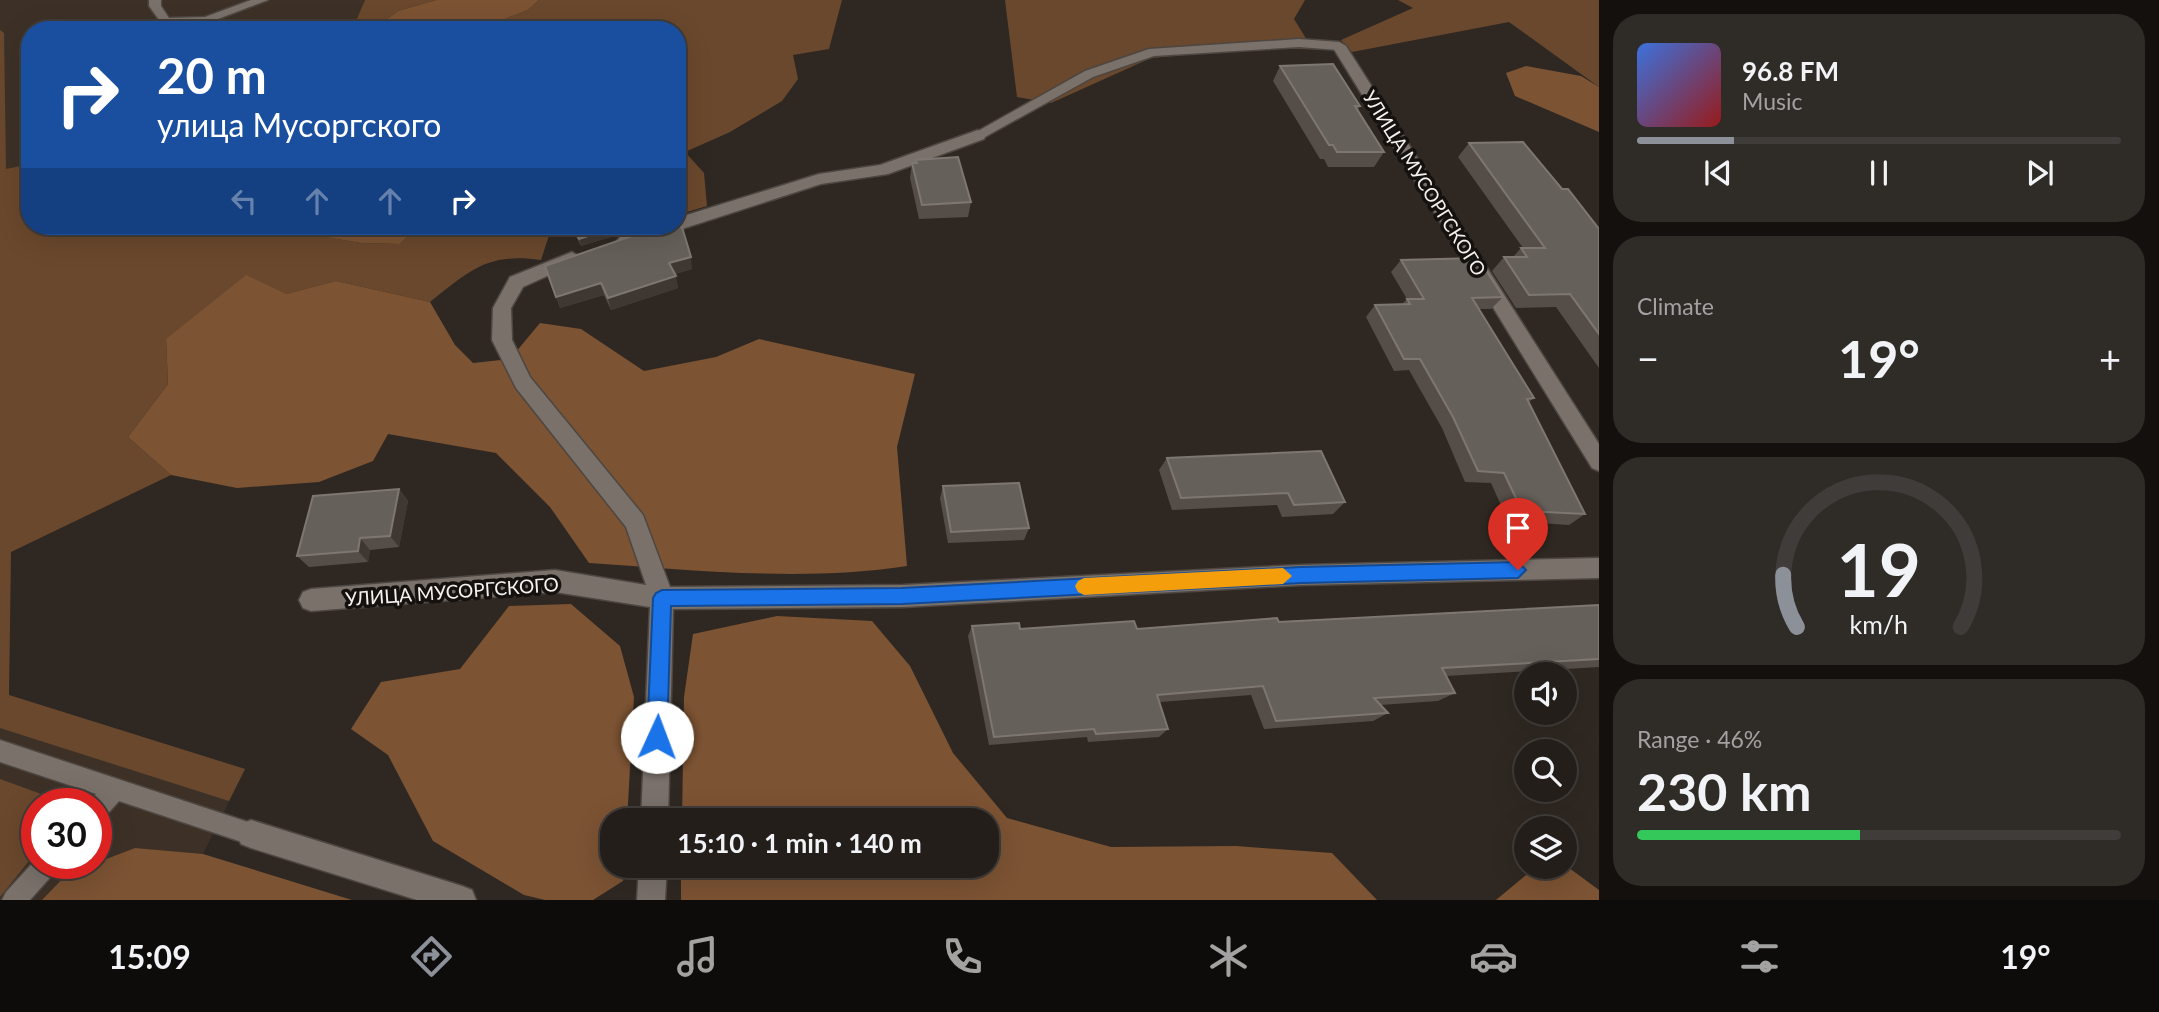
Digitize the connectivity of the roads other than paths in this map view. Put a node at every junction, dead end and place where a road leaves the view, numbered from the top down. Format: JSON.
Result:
{"nodes":[{"id":1,"x":155,"y":0,"type":"edge"},
{"id":2,"x":262,"y":0,"type":"edge"},
{"id":3,"x":165,"y":21,"type":"edge"},
{"id":4,"x":186,"y":21,"type":"edge"},
{"id":5,"x":1339,"y":46,"type":"joint"},
{"id":6,"x":978,"y":135,"type":"joint"},
{"id":7,"x":686,"y":221,"type":"edge"},
{"id":8,"x":644,"y":235,"type":"edge"},
{"id":9,"x":1599,"y":462,"type":"edge"},
{"id":10,"x":1599,"y":568,"type":"edge"},
{"id":11,"x":662,"y":598,"type":"junction"},
{"id":12,"x":311,"y":600,"type":"dead end"},
{"id":13,"x":0,"y":751,"type":"edge"},
{"id":14,"x":115,"y":789,"type":"junction"},
{"id":15,"x":112,"y":792,"type":"edge"},
{"id":16,"x":654,"y":808,"type":"edge"},
{"id":17,"x":251,"y":834,"type":"joint"},
{"id":18,"x":652,"y":878,"type":"edge"},
{"id":19,"x":33,"y":879,"type":"edge"},
{"id":20,"x":14,"y":900,"type":"edge"},
{"id":21,"x":462,"y":900,"type":"edge"},
{"id":22,"x":651,"y":900,"type":"edge"}],
"edges":[{"from":1,"to":3,"type":"lane"},
{"from":2,"to":4,"type":"lane"},
{"from":5,"to":6,"type":"lane"},
{"from":5,"to":9,"type":"street","name":"УЛИЦА МУСОРГСКОГО"},
{"from":6,"to":7,"type":"street"},
{"from":8,"to":11,"type":"street"},
{"from":10,"to":11,"type":"street","name":"УЛИЦА МУСОРГСКОГО"},
{"from":11,"to":12,"type":"street","name":"УЛИЦА МУСОРГСКОГО"},
{"from":11,"to":16,"type":"street"},
{"from":13,"to":14,"type":"lane"},
{"from":14,"to":15,"type":"lane"},
{"from":14,"to":17,"type":"lane"},
{"from":17,"to":21,"type":"street"},
{"from":18,"to":22,"type":"street"},
{"from":19,"to":20,"type":"lane"}]}
